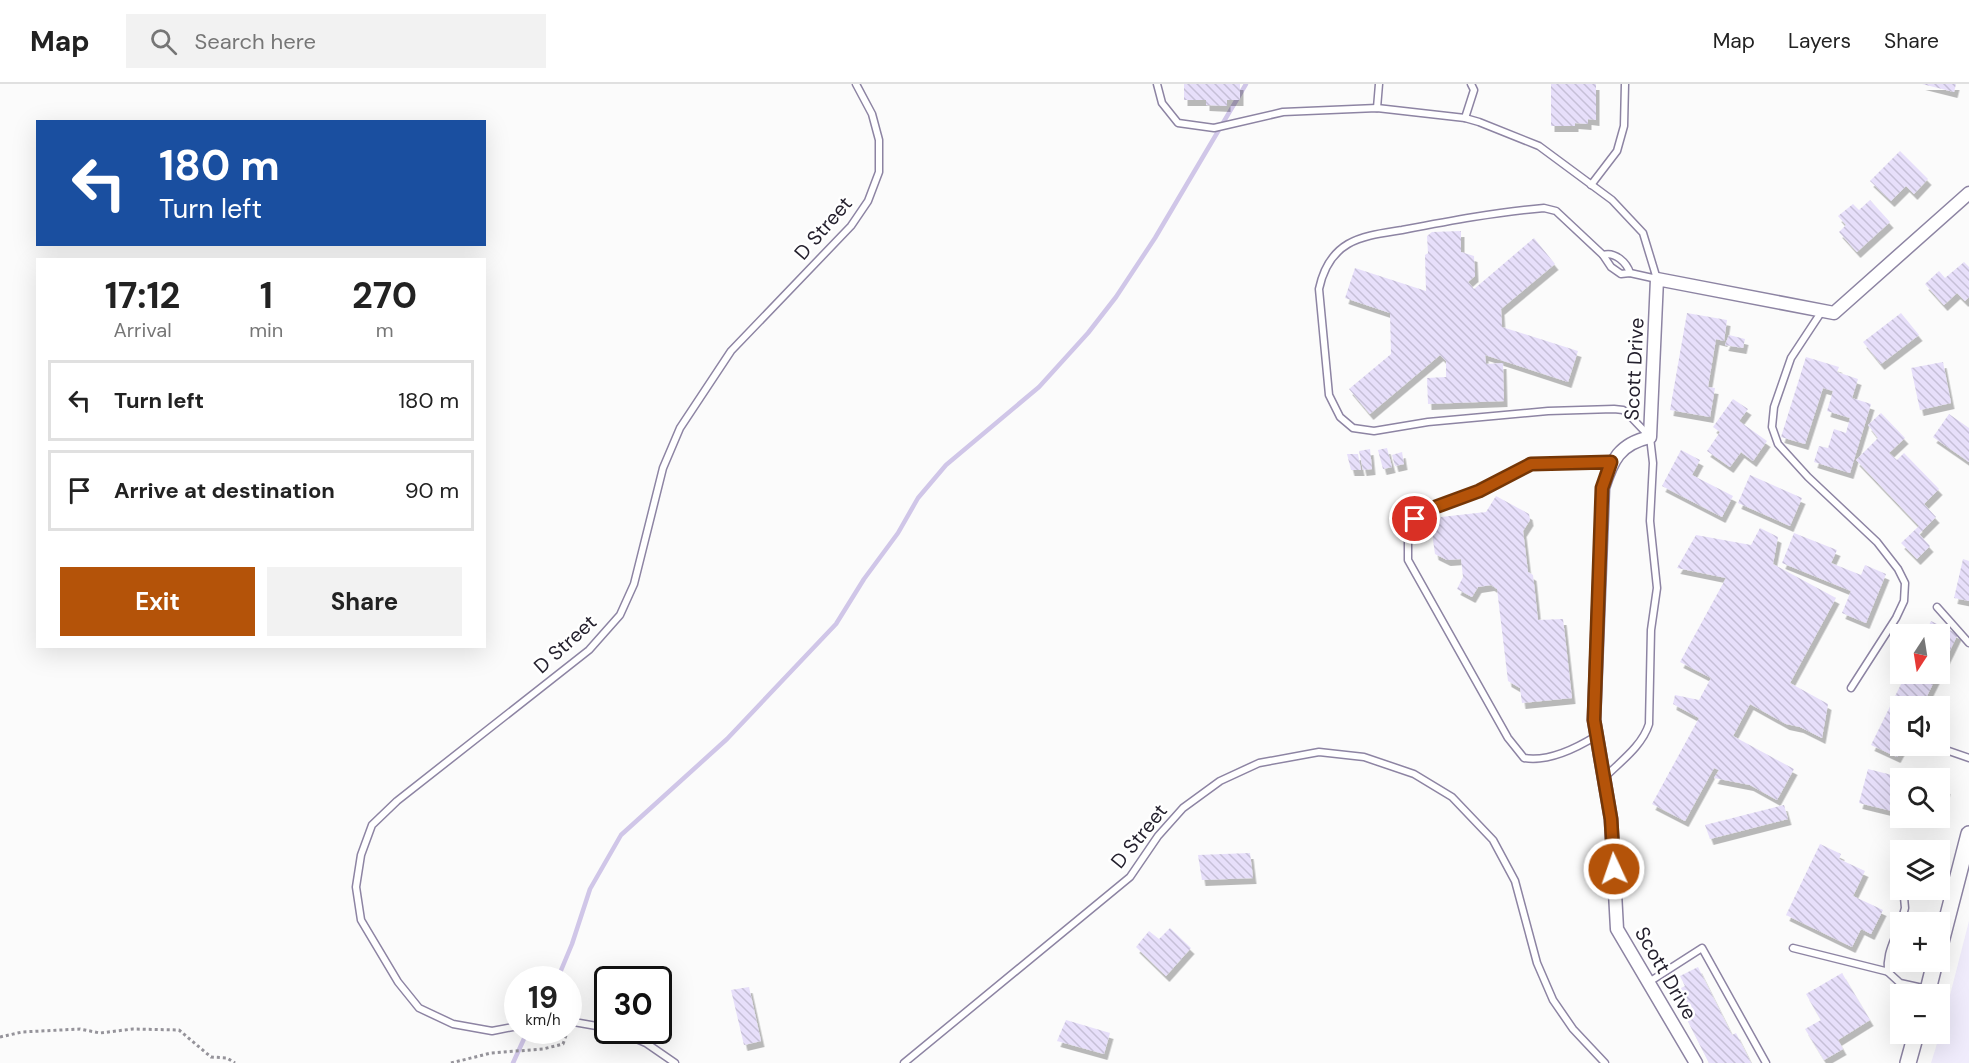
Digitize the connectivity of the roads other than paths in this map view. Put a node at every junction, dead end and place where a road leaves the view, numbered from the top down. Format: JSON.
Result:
{"nodes":[{"id":1,"x":856,"y":84,"type":"edge"},
{"id":2,"x":1157,"y":84,"type":"edge"},
{"id":3,"x":1378,"y":84,"type":"edge"},
{"id":4,"x":1471,"y":84,"type":"edge"},
{"id":5,"x":1625,"y":84,"type":"edge"},
{"id":6,"x":1377,"y":108,"type":"junction"},
{"id":7,"x":1465,"y":118,"type":"junction"},
{"id":8,"x":1591,"y":185,"type":"junction"},
{"id":9,"x":1969,"y":193,"type":"edge"},
{"id":10,"x":1604,"y":255,"type":"junction"},
{"id":11,"x":1630,"y":273,"type":"junction"},
{"id":12,"x":1657,"y":279,"type":"junction"},
{"id":13,"x":1822,"y":311,"type":"junction"},
{"id":14,"x":1650,"y":437,"type":"junction"},
{"id":15,"x":1611,"y":462,"type":"junction"},
{"id":16,"x":1937,"y":607,"type":"dead end"},
{"id":17,"x":1969,"y":643,"type":"edge"},
{"id":18,"x":1851,"y":688,"type":"dead end"},
{"id":19,"x":1597,"y":735,"type":"junction"},
{"id":20,"x":1950,"y":751,"type":"edge"},
{"id":21,"x":1969,"y":758,"type":"edge"},
{"id":22,"x":1605,"y":777,"type":"junction"},
{"id":23,"x":1969,"y":834,"type":"edge"},
{"id":24,"x":1949,"y":912,"type":"edge"},
{"id":25,"x":1793,"y":948,"type":"dead end"},
{"id":26,"x":1890,"y":948,"type":"edge"},
{"id":27,"x":1889,"y":972,"type":"junction"},
{"id":28,"x":1648,"y":982,"type":"junction"},
{"id":29,"x":1903,"y":984,"type":"edge"},
{"id":30,"x":504,"y":1029,"type":"edge"},
{"id":31,"x":647,"y":1044,"type":"edge"},
{"id":32,"x":1913,"y":1044,"type":"edge"},
{"id":33,"x":675,"y":1063,"type":"edge"},
{"id":34,"x":904,"y":1063,"type":"edge"},
{"id":35,"x":1605,"y":1063,"type":"edge"},
{"id":36,"x":1696,"y":1063,"type":"edge"},
{"id":37,"x":1766,"y":1063,"type":"edge"},
{"id":38,"x":1908,"y":1063,"type":"edge"}],
"edges":[{"from":1,"to":30,"type":"lane","name":"D Street"},
{"from":2,"to":6,"type":"lane"},
{"from":3,"to":6,"type":"lane"},
{"from":4,"to":7,"type":"lane"},
{"from":5,"to":8,"type":"lane"},
{"from":6,"to":7,"type":"lane"},
{"from":7,"to":8,"type":"lane"},
{"from":8,"to":12,"type":"lane"},
{"from":9,"to":13,"type":"street"},
{"from":10,"to":11,"type":"lane"},
{"from":10,"to":11,"type":"lane"},
{"from":10,"to":14,"type":"lane"},
{"from":11,"to":12,"type":"lane"},
{"from":12,"to":13,"type":"street"},
{"from":12,"to":14,"type":"street","name":"Scott Drive"},
{"from":13,"to":18,"type":"lane"},
{"from":14,"to":15,"type":"street","name":"Scott Drive"},
{"from":14,"to":22,"type":"lane"},
{"from":15,"to":19,"type":"street","name":"Scott Drive"},
{"from":15,"to":19,"type":"lane"},
{"from":16,"to":17,"type":"lane"},
{"from":19,"to":22,"type":"street","name":"Scott Drive"},
{"from":20,"to":21,"type":"lane"},
{"from":22,"to":28,"type":"street","name":"Scott Drive"},
{"from":23,"to":24,"type":"street"},
{"from":25,"to":27,"type":"lane"},
{"from":26,"to":27,"type":"lane"},
{"from":27,"to":29,"type":"lane"},
{"from":28,"to":36,"type":"street","name":"Scott Drive"},
{"from":28,"to":37,"type":"lane"},
{"from":31,"to":33,"type":"lane"},
{"from":32,"to":38,"type":"street"},
{"from":34,"to":35,"type":"lane","name":"D Street"}]}
